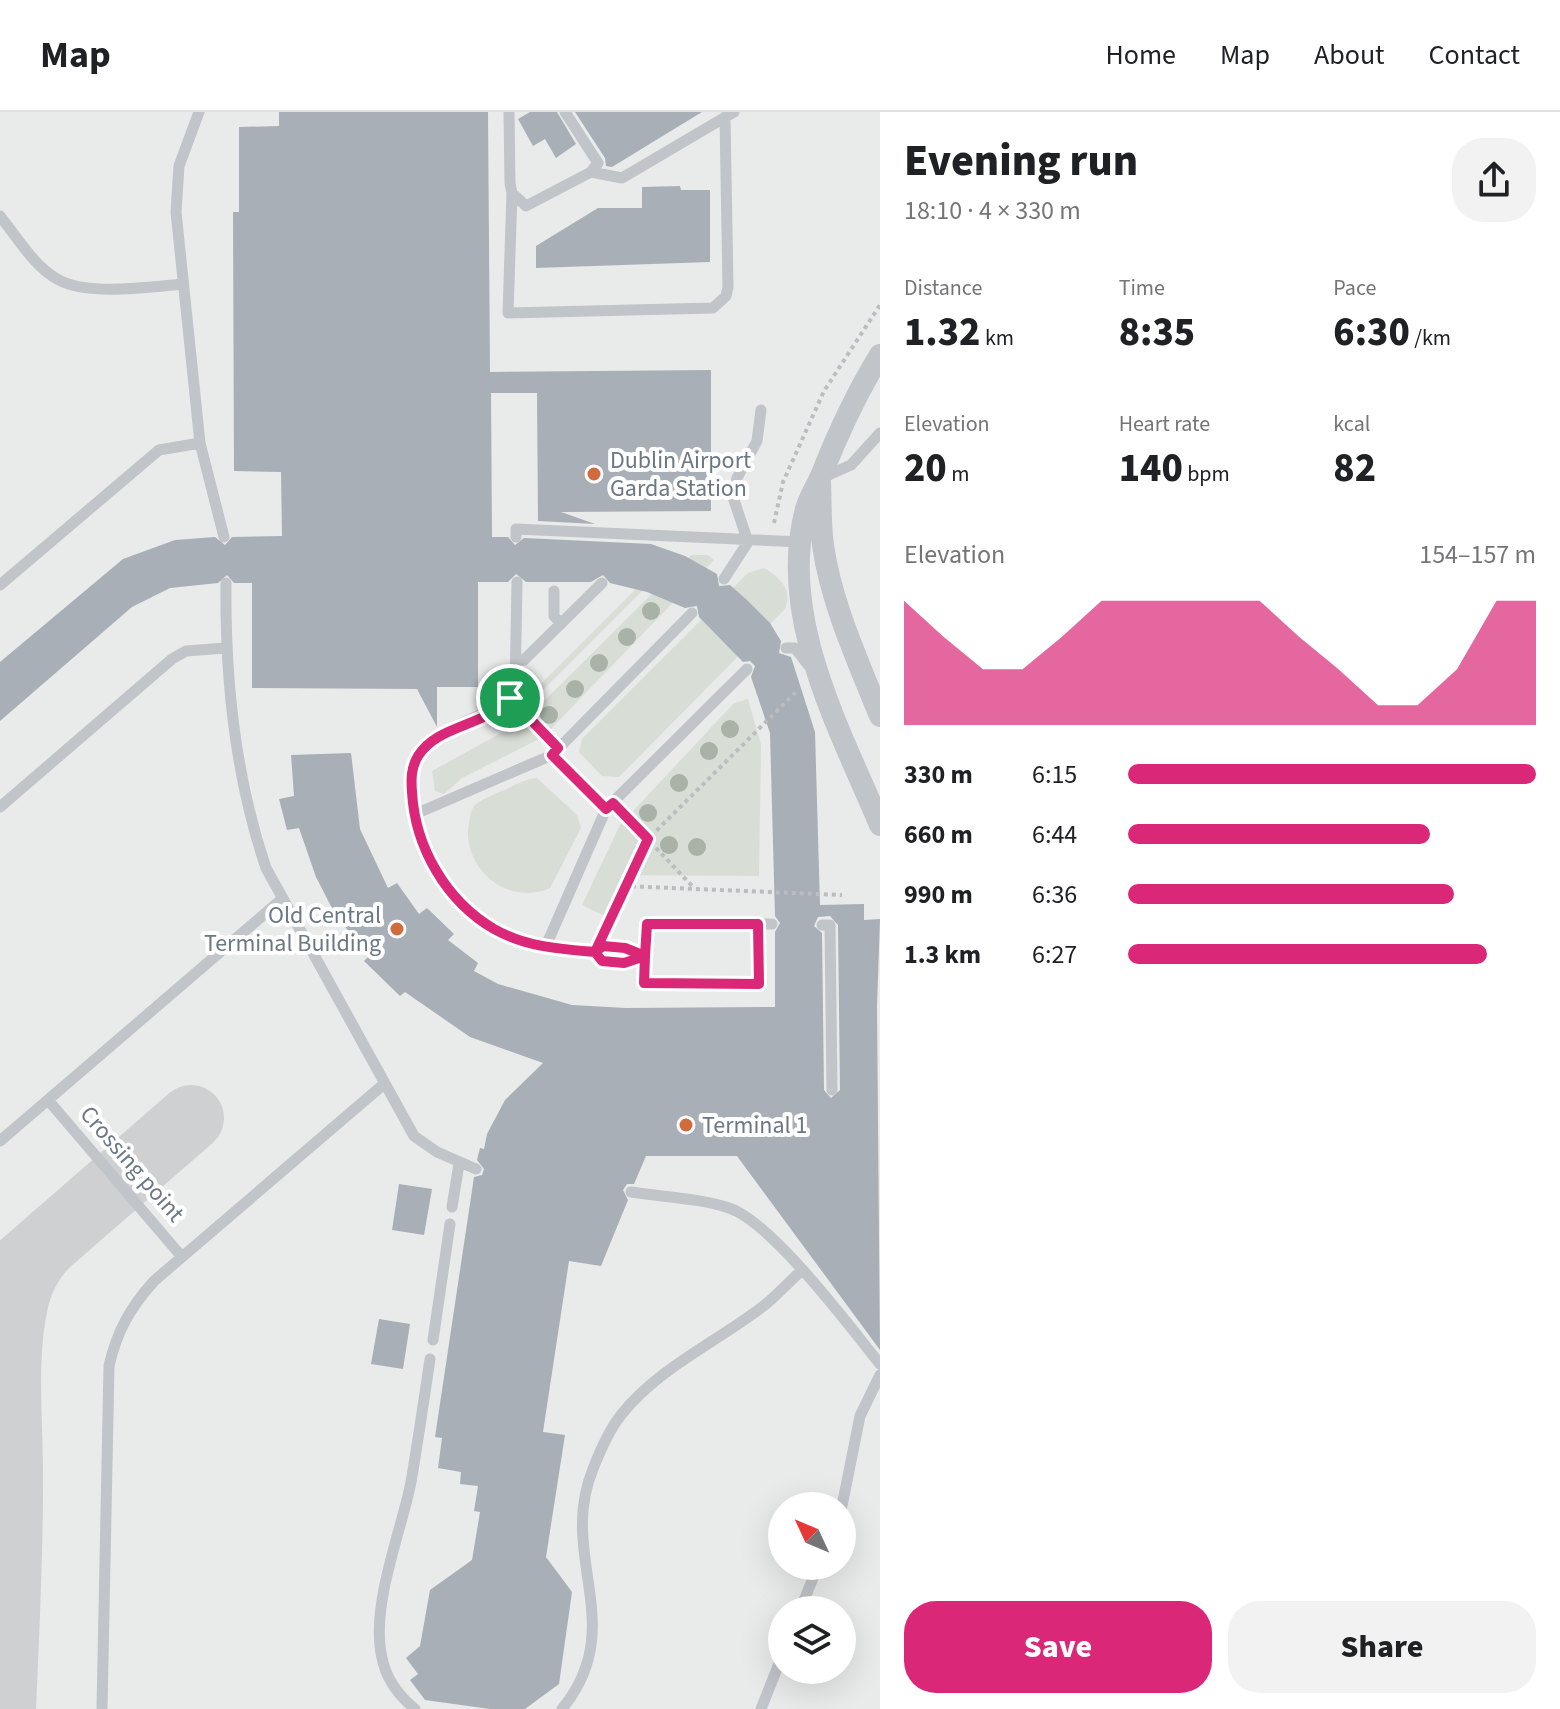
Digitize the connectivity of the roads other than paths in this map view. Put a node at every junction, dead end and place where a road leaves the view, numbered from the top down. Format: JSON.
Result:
{"nodes":[{"id":1,"x":199,"y":112,"type":"edge"},
{"id":2,"x":509,"y":112,"type":"edge"},
{"id":3,"x":565,"y":112,"type":"edge"},
{"id":4,"x":729,"y":115,"type":"edge"},
{"id":5,"x":591,"y":172,"type":"junction"},
{"id":6,"x":512,"y":193,"type":"junction"},
{"id":7,"x":0,"y":216,"type":"edge"},
{"id":8,"x":183,"y":284,"type":"junction"},
{"id":9,"x":880,"y":355,"type":"edge"},
{"id":10,"x":761,"y":410,"type":"dead end"},
{"id":11,"x":880,"y":433,"type":"edge"},
{"id":12,"x":200,"y":443,"type":"junction"},
{"id":13,"x":820,"y":479,"type":"junction"},
{"id":14,"x":224,"y":537,"type":"dead end"},
{"id":15,"x":516,"y":537,"type":"dead end"},
{"id":16,"x":748,"y":542,"type":"junction"},
{"id":17,"x":801,"y":542,"type":"junction"},
{"id":18,"x":724,"y":579,"type":"dead end"},
{"id":19,"x":517,"y":582,"type":"dead end"},
{"id":20,"x":226,"y":583,"type":"dead end"},
{"id":21,"x":602,"y":583,"type":"dead end"},
{"id":22,"x":0,"y":585,"type":"edge"},
{"id":23,"x":554,"y":591,"type":"dead end"},
{"id":24,"x":692,"y":613,"type":"dead end"},
{"id":25,"x":561,"y":624,"type":"junction"},
{"id":26,"x":225,"y":648,"type":"junction"},
{"id":27,"x":786,"y":648,"type":"dead end"},
{"id":28,"x":516,"y":660,"type":"junction"},
{"id":29,"x":747,"y":669,"type":"dead end"},
{"id":30,"x":828,"y":700,"type":"junction"},
{"id":31,"x":880,"y":716,"type":"edge"},
{"id":32,"x":555,"y":752,"type":"junction"},
{"id":33,"x":610,"y":806,"type":"junction"},
{"id":34,"x":0,"y":807,"type":"edge"},
{"id":35,"x":413,"y":815,"type":"junction"},
{"id":36,"x":880,"y":825,"type":"edge"},
{"id":37,"x":282,"y":899,"type":"junction"},
{"id":38,"x":758,"y":924,"type":"junction"},
{"id":39,"x":772,"y":924,"type":"dead end"},
{"id":40,"x":822,"y":925,"type":"dead end"},
{"id":41,"x":545,"y":948,"type":"junction"},
{"id":42,"x":645,"y":956,"type":"junction"},
{"id":43,"x":384,"y":1084,"type":"junction"},
{"id":44,"x":832,"y":1090,"type":"dead end"},
{"id":45,"x":48,"y":1100,"type":"junction"},
{"id":46,"x":0,"y":1141,"type":"edge"},
{"id":47,"x":459,"y":1164,"type":"junction"},
{"id":48,"x":476,"y":1169,"type":"dead end"},
{"id":49,"x":631,"y":1192,"type":"dead end"},
{"id":50,"x":452,"y":1207,"type":"dead end"},
{"id":51,"x":450,"y":1224,"type":"dead end"},
{"id":52,"x":182,"y":1257,"type":"junction"},
{"id":53,"x":802,"y":1270,"type":"junction"},
{"id":54,"x":433,"y":1340,"type":"dead end"},
{"id":55,"x":430,"y":1359,"type":"dead end"},
{"id":56,"x":880,"y":1364,"type":"edge"},
{"id":57,"x":880,"y":1375,"type":"edge"},
{"id":58,"x":845,"y":1492,"type":"edge"},
{"id":59,"x":771,"y":1684,"type":"edge"},
{"id":60,"x":102,"y":1709,"type":"edge"},
{"id":61,"x":415,"y":1709,"type":"edge"},
{"id":62,"x":562,"y":1709,"type":"edge"},
{"id":63,"x":761,"y":1709,"type":"edge"}],
"edges":[{"from":1,"to":8,"type":"lane"},
{"from":2,"to":6,"type":"lane"},
{"from":3,"to":5,"type":"lane"},
{"from":4,"to":5,"type":"lane"},
{"from":4,"to":6,"type":"lane"},
{"from":5,"to":6,"type":"lane"},
{"from":7,"to":8,"type":"lane"},
{"from":8,"to":12,"type":"lane"},
{"from":9,"to":13,"type":"street"},
{"from":10,"to":16,"type":"lane"},
{"from":11,"to":13,"type":"lane"},
{"from":12,"to":14,"type":"lane"},
{"from":12,"to":22,"type":"lane"},
{"from":13,"to":17,"type":"street"},
{"from":13,"to":31,"type":"street"},
{"from":15,"to":16,"type":"lane"},
{"from":16,"to":17,"type":"lane"},
{"from":16,"to":18,"type":"lane"},
{"from":17,"to":30,"type":"street"},
{"from":19,"to":28,"type":"lane"},
{"from":20,"to":26,"type":"lane"},
{"from":21,"to":25,"type":"lane"},
{"from":23,"to":25,"type":"lane"},
{"from":24,"to":32,"type":"lane"},
{"from":25,"to":28,"type":"lane"},
{"from":26,"to":34,"type":"lane"},
{"from":26,"to":37,"type":"lane"},
{"from":27,"to":30,"type":"lane"},
{"from":28,"to":35,"type":"lane"},
{"from":29,"to":33,"type":"lane"},
{"from":30,"to":36,"type":"street"},
{"from":32,"to":33,"type":"lane"},
{"from":32,"to":35,"type":"lane"},
{"from":33,"to":41,"type":"lane"},
{"from":35,"to":41,"type":"lane"},
{"from":37,"to":43,"type":"lane"},
{"from":37,"to":45,"type":"lane"},
{"from":38,"to":39,"type":"lane"},
{"from":38,"to":42,"type":"lane"},
{"from":38,"to":42,"type":"lane"},
{"from":40,"to":44,"type":"lane"},
{"from":41,"to":42,"type":"lane"},
{"from":43,"to":47,"type":"lane"},
{"from":43,"to":52,"type":"lane"},
{"from":45,"to":46,"type":"lane"},
{"from":45,"to":52,"type":"lane","name":"Crossing point"},
{"from":47,"to":48,"type":"lane"},
{"from":47,"to":50,"type":"lane"},
{"from":49,"to":53,"type":"lane"},
{"from":51,"to":54,"type":"lane"},
{"from":52,"to":60,"type":"lane"},
{"from":53,"to":56,"type":"lane"},
{"from":53,"to":62,"type":"lane"},
{"from":55,"to":61,"type":"lane"},
{"from":57,"to":58,"type":"lane"},
{"from":59,"to":63,"type":"lane"}]}
